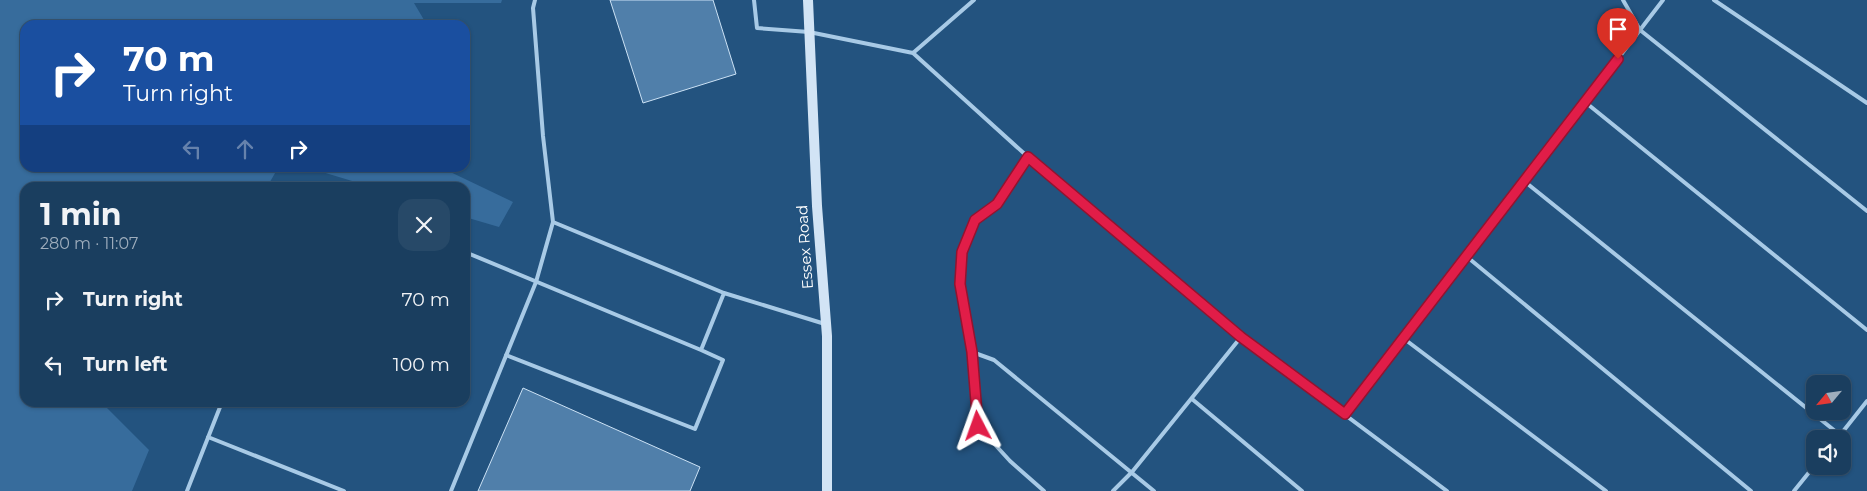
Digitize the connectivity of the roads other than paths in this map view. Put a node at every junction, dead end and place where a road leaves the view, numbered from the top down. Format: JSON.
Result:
{"nodes":[{"id":1,"x":535,"y":0,"type":"edge"},
{"id":2,"x":754,"y":0,"type":"edge"},
{"id":3,"x":808,"y":0,"type":"edge"},
{"id":4,"x":974,"y":0,"type":"edge"},
{"id":5,"x":1623,"y":0,"type":"edge"},
{"id":6,"x":1663,"y":0,"type":"edge"},
{"id":7,"x":1714,"y":0,"type":"edge"},
{"id":8,"x":1640,"y":30,"type":"junction"},
{"id":9,"x":809,"y":32,"type":"junction"},
{"id":10,"x":913,"y":53,"type":"junction"},
{"id":11,"x":1584,"y":102,"type":"junction"},
{"id":12,"x":1867,"y":103,"type":"edge"},
{"id":13,"x":1028,"y":157,"type":"junction"},
{"id":14,"x":1524,"y":181,"type":"junction"},
{"id":15,"x":1867,"y":211,"type":"edge"},
{"id":16,"x":553,"y":222,"type":"junction"},
{"id":17,"x":470,"y":254,"type":"edge"},
{"id":18,"x":1466,"y":256,"type":"junction"},
{"id":19,"x":536,"y":282,"type":"junction"},
{"id":20,"x":724,"y":293,"type":"junction"},
{"id":21,"x":826,"y":324,"type":"junction"},
{"id":22,"x":1867,"y":330,"type":"edge"},
{"id":23,"x":1241,"y":337,"type":"junction"},
{"id":24,"x":1403,"y":338,"type":"junction"},
{"id":25,"x":701,"y":350,"type":"junction"},
{"id":26,"x":972,"y":352,"type":"junction"},
{"id":27,"x":506,"y":355,"type":"junction"},
{"id":28,"x":1192,"y":399,"type":"junction"},
{"id":29,"x":1867,"y":401,"type":"edge"},
{"id":30,"x":220,"y":407,"type":"edge"},
{"id":31,"x":1345,"y":414,"type":"junction"},
{"id":32,"x":1834,"y":430,"type":"edge"},
{"id":33,"x":1844,"y":430,"type":"edge"},
{"id":34,"x":208,"y":437,"type":"junction"},
{"id":35,"x":1132,"y":472,"type":"junction"},
{"id":36,"x":1807,"y":475,"type":"edge"},
{"id":37,"x":187,"y":491,"type":"edge"},
{"id":38,"x":344,"y":491,"type":"edge"},
{"id":39,"x":451,"y":491,"type":"edge"},
{"id":40,"x":827,"y":491,"type":"edge"},
{"id":41,"x":1044,"y":491,"type":"edge"},
{"id":42,"x":1113,"y":491,"type":"edge"},
{"id":43,"x":1154,"y":491,"type":"edge"},
{"id":44,"x":1302,"y":491,"type":"edge"},
{"id":45,"x":1447,"y":491,"type":"edge"},
{"id":46,"x":1606,"y":491,"type":"edge"},
{"id":47,"x":1751,"y":491,"type":"edge"},
{"id":48,"x":1794,"y":491,"type":"edge"}],
"edges":[{"from":1,"to":16,"type":"lane"},
{"from":2,"to":9,"type":"lane"},
{"from":3,"to":9,"type":"street","name":"Essex Road"},
{"from":4,"to":10,"type":"lane"},
{"from":5,"to":8,"type":"lane"},
{"from":6,"to":8,"type":"lane"},
{"from":7,"to":12,"type":"lane"},
{"from":8,"to":11,"type":"lane"},
{"from":8,"to":15,"type":"lane"},
{"from":9,"to":10,"type":"lane"},
{"from":9,"to":21,"type":"street","name":"Essex Road"},
{"from":10,"to":13,"type":"lane"},
{"from":11,"to":14,"type":"lane"},
{"from":11,"to":22,"type":"lane"},
{"from":13,"to":23,"type":"lane"},
{"from":13,"to":26,"type":"lane"},
{"from":14,"to":18,"type":"lane"},
{"from":14,"to":32,"type":"lane"},
{"from":16,"to":19,"type":"lane"},
{"from":16,"to":20,"type":"lane"},
{"from":17,"to":19,"type":"lane"},
{"from":18,"to":24,"type":"lane"},
{"from":18,"to":47,"type":"lane"},
{"from":19,"to":25,"type":"lane"},
{"from":19,"to":27,"type":"lane"},
{"from":20,"to":21,"type":"lane"},
{"from":20,"to":25,"type":"lane"},
{"from":21,"to":40,"type":"street","name":"Essex Road"},
{"from":23,"to":28,"type":"lane"},
{"from":23,"to":31,"type":"lane"},
{"from":24,"to":31,"type":"lane"},
{"from":24,"to":46,"type":"lane"},
{"from":25,"to":27,"type":"lane"},
{"from":26,"to":35,"type":"lane"},
{"from":26,"to":41,"type":"lane"},
{"from":27,"to":39,"type":"lane"},
{"from":28,"to":35,"type":"lane"},
{"from":28,"to":44,"type":"lane"},
{"from":29,"to":33,"type":"lane"},
{"from":30,"to":34,"type":"lane"},
{"from":31,"to":45,"type":"lane"},
{"from":34,"to":37,"type":"lane"},
{"from":34,"to":38,"type":"lane"},
{"from":35,"to":42,"type":"lane"},
{"from":35,"to":43,"type":"lane"},
{"from":36,"to":48,"type":"lane"}]}
